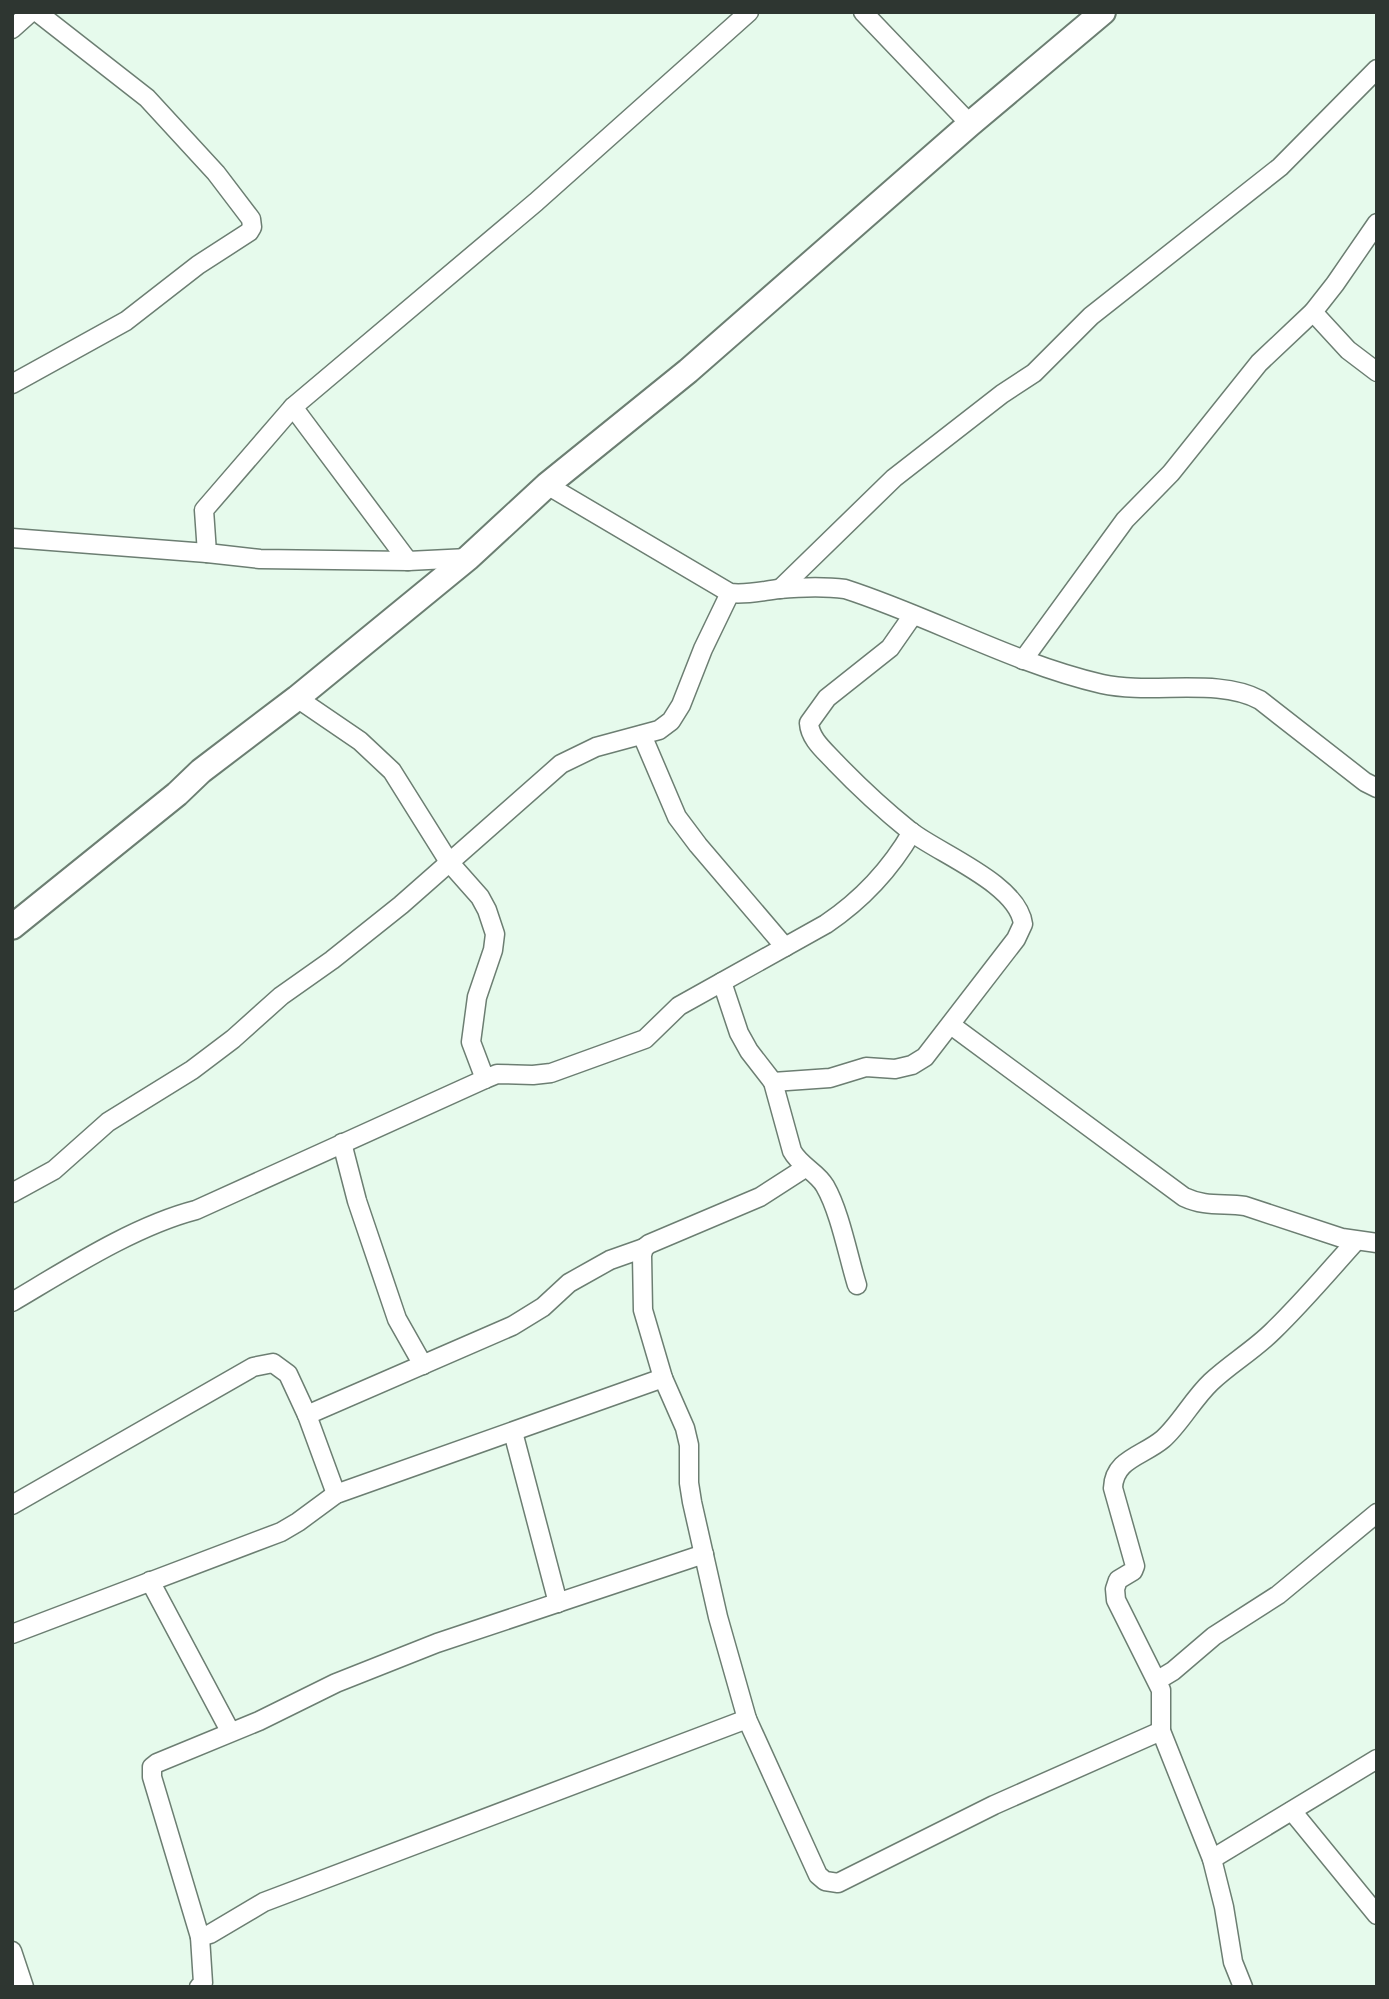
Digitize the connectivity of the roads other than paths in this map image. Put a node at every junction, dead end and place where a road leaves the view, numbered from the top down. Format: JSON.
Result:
{"nodes":[{"id":1,"x":31,"y":12,"type":"edge"},
{"id":2,"x":37,"y":12,"type":"edge"},
{"id":3,"x":749,"y":12,"type":"edge"},
{"id":4,"x":863,"y":12,"type":"edge"},
{"id":5,"x":1103,"y":12,"type":"edge"},
{"id":6,"x":12,"y":29,"type":"edge"},
{"id":7,"x":1377,"y":69,"type":"edge"},
{"id":8,"x":970,"y":124,"type":"junction"},
{"id":9,"x":1377,"y":223,"type":"edge"},
{"id":10,"x":1312,"y":312,"type":"junction"},
{"id":11,"x":1377,"y":372,"type":"edge"},
{"id":12,"x":12,"y":384,"type":"edge"},
{"id":13,"x":293,"y":407,"type":"junction"},
{"id":14,"x":547,"y":485,"type":"junction"},
{"id":15,"x":12,"y":538,"type":"edge"},
{"id":16,"x":207,"y":553,"type":"junction"},
{"id":17,"x":468,"y":558,"type":"junction"},
{"id":18,"x":408,"y":561,"type":"junction"},
{"id":19,"x":780,"y":589,"type":"junction"},
{"id":20,"x":730,"y":593,"type":"junction"},
{"id":21,"x":913,"y":615,"type":"junction"},
{"id":22,"x":1023,"y":660,"type":"junction"},
{"id":23,"x":297,"y":698,"type":"junction"},
{"id":24,"x":642,"y":735,"type":"junction"},
{"id":25,"x":1377,"y":788,"type":"edge"},
{"id":26,"x":912,"y":832,"type":"junction"},
{"id":27,"x":449,"y":862,"type":"junction"},
{"id":28,"x":12,"y":928,"type":"edge"},
{"id":29,"x":785,"y":947,"type":"junction"},
{"id":30,"x":722,"y":982,"type":"junction"},
{"id":31,"x":951,"y":1025,"type":"junction"},
{"id":32,"x":485,"y":1079,"type":"junction"},
{"id":33,"x":773,"y":1082,"type":"junction"},
{"id":34,"x":342,"y":1143,"type":"junction"},
{"id":35,"x":805,"y":1168,"type":"junction"},
{"id":36,"x":12,"y":1194,"type":"edge"},
{"id":37,"x":1356,"y":1241,"type":"junction"},
{"id":38,"x":1377,"y":1243,"type":"edge"},
{"id":39,"x":644,"y":1248,"type":"junction"},
{"id":40,"x":856,"y":1285,"type":"dead end"},
{"id":41,"x":12,"y":1302,"type":"edge"},
{"id":42,"x":423,"y":1365,"type":"junction"},
{"id":43,"x":663,"y":1378,"type":"junction"},
{"id":44,"x":307,"y":1415,"type":"junction"},
{"id":45,"x":513,"y":1432,"type":"junction"},
{"id":46,"x":336,"y":1494,"type":"junction"},
{"id":47,"x":12,"y":1505,"type":"edge"},
{"id":48,"x":1377,"y":1513,"type":"edge"},
{"id":49,"x":704,"y":1554,"type":"junction"},
{"id":50,"x":150,"y":1581,"type":"junction"},
{"id":51,"x":558,"y":1603,"type":"junction"},
{"id":52,"x":12,"y":1634,"type":"edge"},
{"id":53,"x":1158,"y":1680,"type":"junction"},
{"id":54,"x":747,"y":1718,"type":"junction"},
{"id":55,"x":230,"y":1731,"type":"junction"},
{"id":56,"x":1161,"y":1731,"type":"junction"},
{"id":57,"x":1377,"y":1759,"type":"edge"},
{"id":58,"x":1292,"y":1811,"type":"junction"},
{"id":59,"x":1212,"y":1859,"type":"junction"},
{"id":60,"x":1377,"y":1915,"type":"edge"},
{"id":61,"x":200,"y":1937,"type":"junction"},
{"id":62,"x":12,"y":1951,"type":"edge"},
{"id":63,"x":24,"y":1987,"type":"edge"},
{"id":64,"x":199,"y":1987,"type":"edge"},
{"id":65,"x":1243,"y":1987,"type":"edge"}],
"edges":[{"from":1,"to":6,"type":"street"},
{"from":2,"to":12,"type":"street"},
{"from":3,"to":13,"type":"street"},
{"from":4,"to":8,"type":"street"},
{"from":5,"to":8,"type":"street"},
{"from":7,"to":19,"type":"street"},
{"from":8,"to":14,"type":"street"},
{"from":9,"to":10,"type":"street"},
{"from":10,"to":11,"type":"street"},
{"from":10,"to":22,"type":"street"},
{"from":13,"to":16,"type":"street"},
{"from":13,"to":18,"type":"street"},
{"from":14,"to":17,"type":"street"},
{"from":14,"to":20,"type":"street"},
{"from":15,"to":16,"type":"street"},
{"from":16,"to":18,"type":"street"},
{"from":17,"to":18,"type":"street"},
{"from":17,"to":23,"type":"street"},
{"from":19,"to":20,"type":"street"},
{"from":19,"to":21,"type":"street"},
{"from":20,"to":24,"type":"street"},
{"from":21,"to":22,"type":"street"},
{"from":21,"to":26,"type":"street"},
{"from":22,"to":25,"type":"street"},
{"from":23,"to":27,"type":"street"},
{"from":23,"to":28,"type":"street"},
{"from":24,"to":27,"type":"street"},
{"from":24,"to":29,"type":"street"},
{"from":26,"to":29,"type":"street"},
{"from":26,"to":31,"type":"street"},
{"from":27,"to":32,"type":"street"},
{"from":27,"to":36,"type":"street"},
{"from":29,"to":30,"type":"street"},
{"from":30,"to":32,"type":"street"},
{"from":30,"to":33,"type":"street"},
{"from":31,"to":33,"type":"street"},
{"from":31,"to":37,"type":"street"},
{"from":32,"to":34,"type":"street"},
{"from":33,"to":35,"type":"street"},
{"from":34,"to":41,"type":"street"},
{"from":34,"to":42,"type":"street"},
{"from":35,"to":39,"type":"street"},
{"from":35,"to":40,"type":"street"},
{"from":37,"to":38,"type":"street"},
{"from":37,"to":53,"type":"street"},
{"from":39,"to":42,"type":"street"},
{"from":39,"to":43,"type":"street"},
{"from":42,"to":44,"type":"street"},
{"from":43,"to":45,"type":"street"},
{"from":43,"to":49,"type":"street"},
{"from":44,"to":46,"type":"street"},
{"from":44,"to":47,"type":"street"},
{"from":45,"to":46,"type":"street"},
{"from":45,"to":51,"type":"street"},
{"from":46,"to":50,"type":"street"},
{"from":48,"to":53,"type":"street"},
{"from":49,"to":51,"type":"street"},
{"from":49,"to":54,"type":"street"},
{"from":50,"to":52,"type":"street"},
{"from":50,"to":55,"type":"street"},
{"from":51,"to":55,"type":"street"},
{"from":53,"to":56,"type":"street"},
{"from":54,"to":56,"type":"street"},
{"from":54,"to":61,"type":"street"},
{"from":55,"to":61,"type":"street"},
{"from":56,"to":59,"type":"street"},
{"from":57,"to":58,"type":"street"},
{"from":58,"to":59,"type":"street"},
{"from":58,"to":60,"type":"street"},
{"from":59,"to":65,"type":"street"},
{"from":61,"to":64,"type":"street"},
{"from":62,"to":63,"type":"street"}]}
